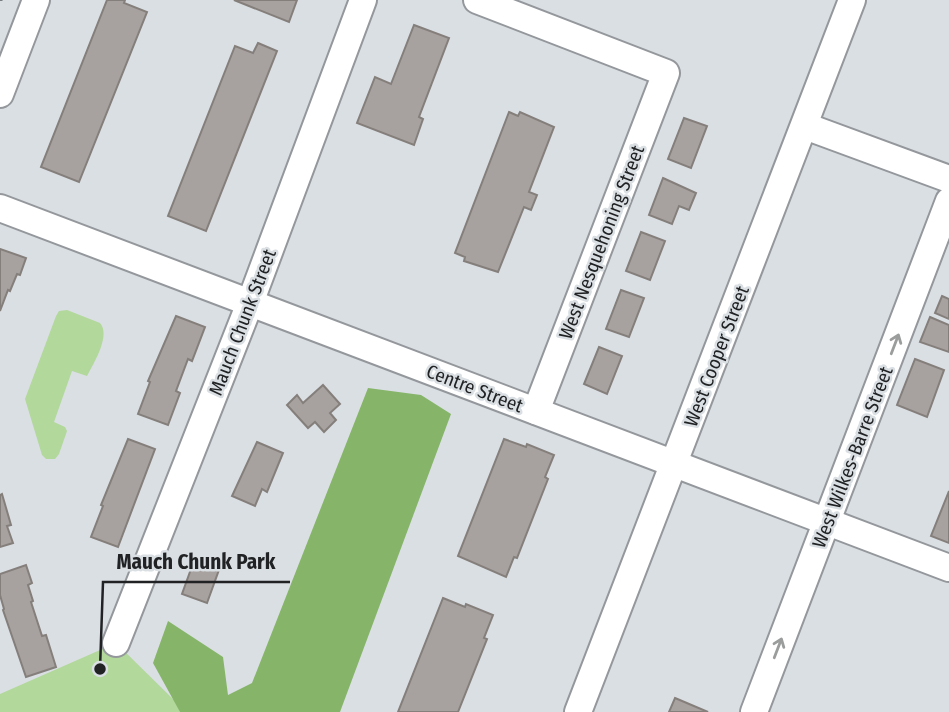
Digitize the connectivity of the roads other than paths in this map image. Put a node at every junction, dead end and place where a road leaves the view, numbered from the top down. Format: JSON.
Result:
{"nodes":[{"id":1,"x":36,"y":0,"type":"edge"},
{"id":2,"x":363,"y":0,"type":"edge"},
{"id":3,"x":477,"y":0,"type":"edge"},
{"id":4,"x":852,"y":0,"type":"edge"},
{"id":5,"x":0,"y":94,"type":"edge"},
{"id":6,"x":805,"y":126,"type":"junction"},
{"id":7,"x":949,"y":179,"type":"edge"},
{"id":8,"x":949,"y":201,"type":"edge"},
{"id":9,"x":0,"y":208,"type":"edge"},
{"id":10,"x":250,"y":303,"type":"junction"},
{"id":11,"x":537,"y":411,"type":"junction"},
{"id":12,"x":675,"y":464,"type":"junction"},
{"id":13,"x":827,"y":522,"type":"junction"},
{"id":14,"x":949,"y":568,"type":"edge"},
{"id":15,"x":116,"y":643,"type":"dead end"},
{"id":16,"x":578,"y":712,"type":"edge"},
{"id":17,"x":754,"y":712,"type":"edge"}],
"edges":[{"from":1,"to":5,"type":"street"},
{"from":2,"to":10,"type":"street","name":"Mauch Chunk Street"},
{"from":3,"to":11,"type":"street","name":"West Nesquehoning Street"},
{"from":4,"to":6,"type":"street","name":"West Cooper Street"},
{"from":6,"to":7,"type":"street"},
{"from":6,"to":12,"type":"street","name":"West Cooper Street"},
{"from":13,"to":8,"type":"street","name":"West Wilkes-Barre Street","one_way":true},
{"from":9,"to":10,"type":"street","name":"Centre Street"},
{"from":10,"to":11,"type":"street","name":"Centre Street"},
{"from":10,"to":15,"type":"street","name":"Mauch Chunk Street"},
{"from":11,"to":12,"type":"street","name":"Centre Street"},
{"from":12,"to":13,"type":"street","name":"Centre Street"},
{"from":12,"to":16,"type":"street","name":"West Cooper Street"},
{"from":13,"to":14,"type":"street","name":"Centre Street"},
{"from":17,"to":13,"type":"street","name":"West Wilkes-Barre Street","one_way":true}]}
